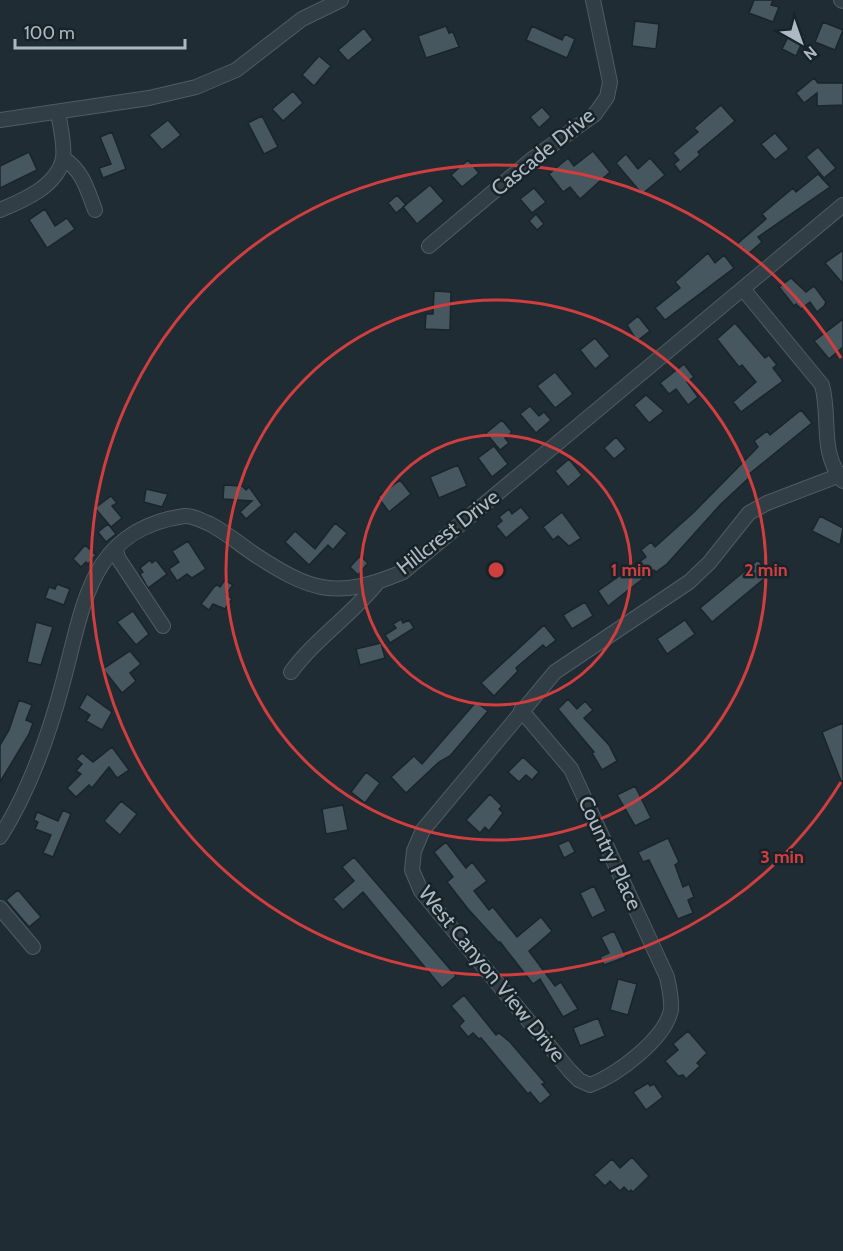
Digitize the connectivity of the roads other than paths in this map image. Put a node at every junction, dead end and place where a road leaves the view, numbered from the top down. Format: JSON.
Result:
{"nodes":[{"id":1,"x":341,"y":0,"type":"edge"},
{"id":2,"x":593,"y":0,"type":"edge"},
{"id":3,"x":58,"y":112,"type":"junction"},
{"id":4,"x":0,"y":120,"type":"edge"},
{"id":5,"x":63,"y":158,"type":"junction"},
{"id":6,"x":843,"y":205,"type":"edge"},
{"id":7,"x":0,"y":210,"type":"edge"},
{"id":8,"x":95,"y":210,"type":"dead end"},
{"id":9,"x":429,"y":246,"type":"dead end"},
{"id":10,"x":743,"y":289,"type":"junction"},
{"id":11,"x":842,"y":477,"type":"edge"},
{"id":12,"x":116,"y":549,"type":"junction"},
{"id":13,"x":378,"y":582,"type":"junction"},
{"id":14,"x":163,"y":626,"type":"dead end"},
{"id":15,"x":291,"y":672,"type":"dead end"},
{"id":16,"x":521,"y":710,"type":"junction"},
{"id":17,"x":0,"y":837,"type":"edge"},
{"id":18,"x":0,"y":908,"type":"edge"},
{"id":19,"x":33,"y":947,"type":"dead end"},
{"id":20,"x":671,"y":1010,"type":"joint"}],
"edges":[{"from":1,"to":3,"type":"street"},
{"from":2,"to":9,"type":"street","name":"Cascade Drive"},
{"from":3,"to":4,"type":"street"},
{"from":3,"to":5,"type":"street"},
{"from":5,"to":7,"type":"street"},
{"from":5,"to":8,"type":"street"},
{"from":6,"to":10,"type":"street","name":"Hillcrest Drive"},
{"from":10,"to":11,"type":"street"},
{"from":10,"to":13,"type":"street","name":"Hillcrest Drive"},
{"from":11,"to":16,"type":"street","name":"West Canyon View Drive"},
{"from":12,"to":13,"type":"street","name":"Hillcrest Drive"},
{"from":12,"to":14,"type":"street"},
{"from":12,"to":17,"type":"street","name":"Hillcrest Drive"},
{"from":13,"to":15,"type":"street"},
{"from":16,"to":20,"type":"street","name":"Country Place"},
{"from":16,"to":20,"type":"street","name":"West Canyon View Drive"},
{"from":18,"to":19,"type":"street"}]}
